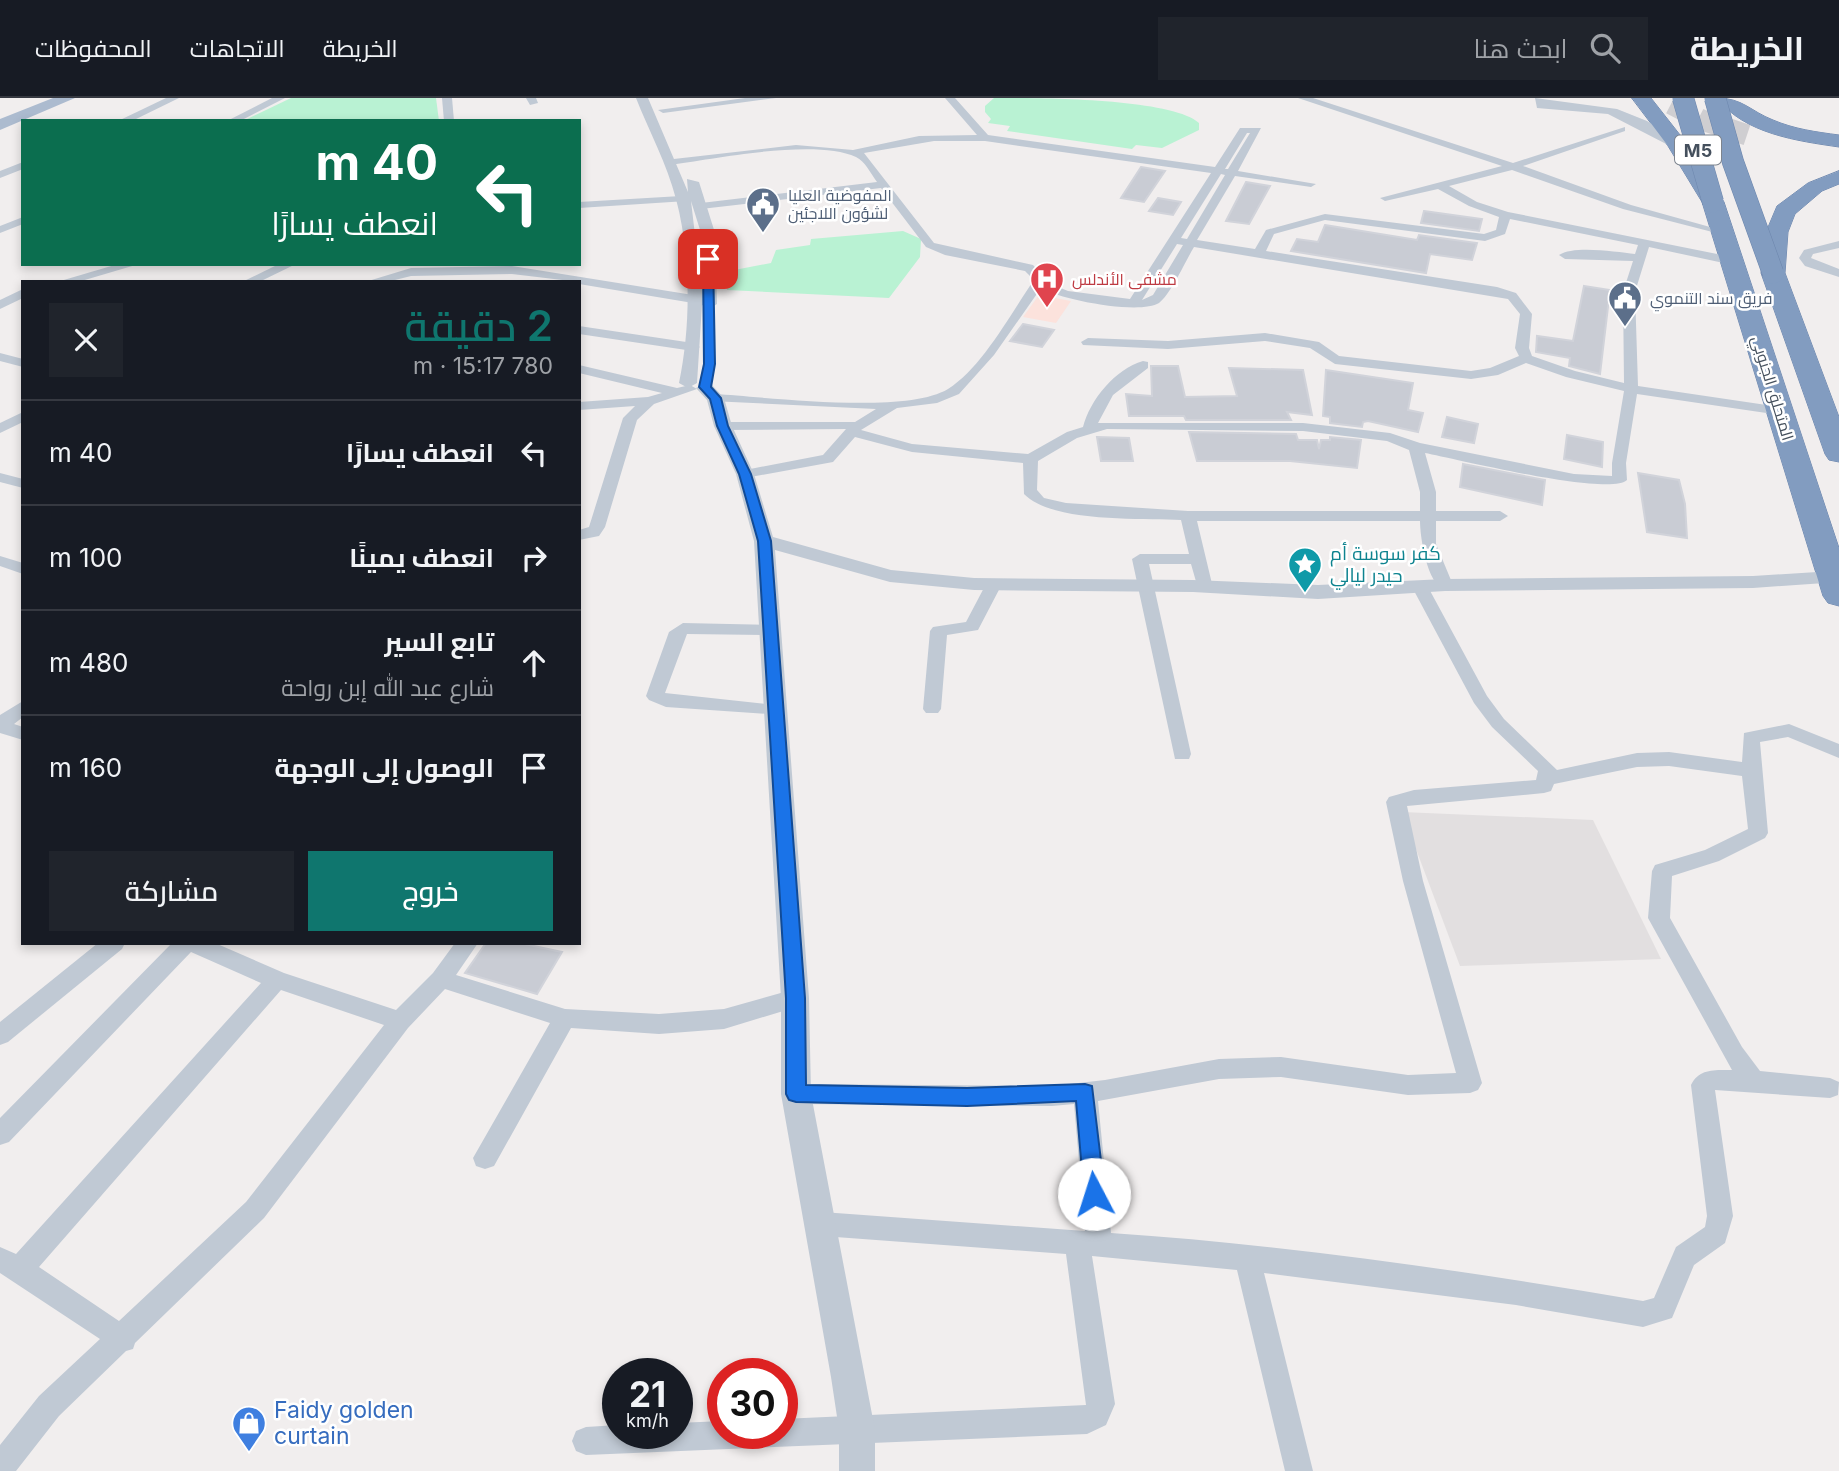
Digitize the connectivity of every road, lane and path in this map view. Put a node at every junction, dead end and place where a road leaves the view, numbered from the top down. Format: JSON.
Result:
{"nodes":[{"id":1,"x":46,"y":98,"type":"edge"},
{"id":2,"x":67,"y":98,"type":"edge"},
{"id":3,"x":174,"y":98,"type":"edge"},
{"id":4,"x":280,"y":98,"type":"edge"},
{"id":5,"x":447,"y":98,"type":"edge"},
{"id":6,"x":642,"y":98,"type":"edge"},
{"id":7,"x":771,"y":98,"type":"edge"},
{"id":8,"x":950,"y":98,"type":"edge"},
{"id":9,"x":1303,"y":98,"type":"edge"},
{"id":10,"x":1715,"y":98,"type":"edge"},
{"id":11,"x":1726,"y":98,"type":"edge"},
{"id":12,"x":1544,"y":100,"type":"edge"},
{"id":13,"x":1672,"y":100,"type":"edge"},
{"id":14,"x":1634,"y":101,"type":"edge"},
{"id":15,"x":660,"y":104,"type":"edge"},
{"id":16,"x":1581,"y":104,"type":"junction"},
{"id":17,"x":0,"y":116,"type":"edge"},
{"id":18,"x":127,"y":119,"type":"edge"},
{"id":19,"x":236,"y":119,"type":"edge"},
{"id":20,"x":449,"y":119,"type":"edge"},
{"id":21,"x":0,"y":125,"type":"edge"},
{"id":22,"x":1621,"y":129,"type":"dead end"},
{"id":23,"x":1747,"y":135,"type":"tunnel mouth"},
{"id":24,"x":985,"y":138,"type":"junction"},
{"id":25,"x":1839,"y":141,"type":"edge"},
{"id":26,"x":1677,"y":144,"type":"junction"},
{"id":27,"x":1839,"y":150,"type":"edge"},
{"id":28,"x":856,"y":152,"type":"junction"},
{"id":29,"x":676,"y":161,"type":"junction"},
{"id":30,"x":21,"y":166,"type":"edge"},
{"id":31,"x":1514,"y":168,"type":"junction"},
{"id":32,"x":1219,"y":171,"type":"junction"},
{"id":33,"x":1233,"y":173,"type":"junction"},
{"id":34,"x":1839,"y":177,"type":"edge"},
{"id":35,"x":4,"y":178,"type":"edge"},
{"id":36,"x":884,"y":184,"type":"junction"},
{"id":37,"x":1311,"y":184,"type":"dead end"},
{"id":38,"x":1440,"y":185,"type":"junction"},
{"id":39,"x":1839,"y":191,"type":"edge"},
{"id":40,"x":1385,"y":198,"type":"dead end"},
{"id":41,"x":694,"y":201,"type":"junction"},
{"id":42,"x":1713,"y":202,"type":"junction"},
{"id":43,"x":581,"y":208,"type":"edge"},
{"id":44,"x":1785,"y":211,"type":"junction"},
{"id":45,"x":1505,"y":215,"type":"junction"},
{"id":46,"x":21,"y":221,"type":"edge"},
{"id":47,"x":0,"y":230,"type":"edge"},
{"id":48,"x":1724,"y":234,"type":"junction"},
{"id":49,"x":1172,"y":240,"type":"junction"},
{"id":50,"x":1189,"y":242,"type":"junction"},
{"id":51,"x":1839,"y":244,"type":"edge"},
{"id":52,"x":1642,"y":251,"type":"junction"},
{"id":53,"x":1258,"y":254,"type":"junction"},
{"id":54,"x":1565,"y":256,"type":"dead end"},
{"id":55,"x":1733,"y":261,"type":"junction"},
{"id":56,"x":125,"y":266,"type":"edge"},
{"id":57,"x":285,"y":266,"type":"edge"},
{"id":58,"x":453,"y":267,"type":"edge"},
{"id":59,"x":512,"y":270,"type":"junction"},
{"id":60,"x":557,"y":270,"type":"edge"},
{"id":61,"x":1773,"y":272,"type":"junction"},
{"id":62,"x":1838,"y":272,"type":"edge"},
{"id":63,"x":70,"y":280,"type":"edge"},
{"id":64,"x":253,"y":280,"type":"edge"},
{"id":65,"x":379,"y":280,"type":"edge"},
{"id":66,"x":439,"y":280,"type":"edge"},
{"id":67,"x":499,"y":280,"type":"edge"},
{"id":68,"x":1040,"y":281,"type":"junction"},
{"id":69,"x":21,"y":294,"type":"edge"},
{"id":70,"x":693,"y":299,"type":"junction"},
{"id":71,"x":1134,"y":303,"type":"junction"},
{"id":72,"x":0,"y":304,"type":"edge"},
{"id":73,"x":581,"y":330,"type":"edge"},
{"id":74,"x":709,"y":338,"type":"dead end"},
{"id":75,"x":1088,"y":342,"type":"dead end"},
{"id":76,"x":693,"y":347,"type":"junction"},
{"id":77,"x":0,"y":358,"type":"edge"},
{"id":78,"x":1525,"y":358,"type":"junction"},
{"id":79,"x":21,"y":363,"type":"edge"},
{"id":80,"x":1143,"y":365,"type":"dead end"},
{"id":81,"x":581,"y":369,"type":"edge"},
{"id":82,"x":698,"y":386,"type":"junction"},
{"id":83,"x":1632,"y":389,"type":"junction"},
{"id":84,"x":581,"y":405,"type":"edge"},
{"id":85,"x":893,"y":405,"type":"junction"},
{"id":86,"x":643,"y":406,"type":"junction"},
{"id":87,"x":1780,"y":411,"type":"junction"},
{"id":88,"x":581,"y":413,"type":"edge"},
{"id":89,"x":21,"y":417,"type":"edge"},
{"id":90,"x":723,"y":426,"type":"junction"},
{"id":91,"x":0,"y":429,"type":"edge"},
{"id":92,"x":854,"y":429,"type":"junction"},
{"id":93,"x":1089,"y":430,"type":"junction"},
{"id":94,"x":1416,"y":447,"type":"junction"},
{"id":95,"x":1839,"y":454,"type":"edge"},
{"id":96,"x":1031,"y":460,"type":"junction"},
{"id":97,"x":745,"y":474,"type":"junction"},
{"id":98,"x":0,"y":477,"type":"edge"},
{"id":99,"x":21,"y":483,"type":"edge"},
{"id":100,"x":1188,"y":516,"type":"junction"},
{"id":101,"x":1500,"y":516,"type":"dead end"},
{"id":102,"x":1427,"y":517,"type":"junction"},
{"id":103,"x":581,"y":536,"type":"edge"},
{"id":104,"x":764,"y":541,"type":"junction"},
{"id":105,"x":1198,"y":559,"type":"junction"},
{"id":106,"x":0,"y":561,"type":"edge"},
{"id":107,"x":21,"y":568,"type":"edge"},
{"id":108,"x":994,"y":584,"type":"junction"},
{"id":109,"x":1445,"y":585,"type":"junction"},
{"id":110,"x":1145,"y":586,"type":"junction"},
{"id":111,"x":1420,"y":587,"type":"junction"},
{"id":112,"x":1836,"y":587,"type":"edge"},
{"id":113,"x":1205,"y":588,"type":"junction"},
{"id":114,"x":771,"y":631,"type":"junction"},
{"id":115,"x":21,"y":708,"type":"edge"},
{"id":116,"x":932,"y":709,"type":"dead end"},
{"id":117,"x":776,"y":711,"type":"junction"},
{"id":118,"x":0,"y":725,"type":"edge"},
{"id":119,"x":21,"y":733,"type":"edge"},
{"id":120,"x":1839,"y":751,"type":"edge"},
{"id":121,"x":1182,"y":754,"type":"dead end"},
{"id":122,"x":1751,"y":770,"type":"junction"},
{"id":123,"x":1546,"y":779,"type":"junction"},
{"id":124,"x":112,"y":945,"type":"edge"},
{"id":125,"x":184,"y":945,"type":"edge"},
{"id":126,"x":198,"y":945,"type":"edge"},
{"id":127,"x":466,"y":945,"type":"edge"},
{"id":128,"x":441,"y":979,"type":"junction"},
{"id":129,"x":277,"y":980,"type":"junction"},
{"id":130,"x":796,"y":998,"type":"junction"},
{"id":131,"x":565,"y":1018,"type":"junction"},
{"id":132,"x":400,"y":1021,"type":"junction"},
{"id":133,"x":0,"y":1035,"type":"edge"},
{"id":134,"x":1753,"y":1081,"type":"junction"},
{"id":135,"x":1830,"y":1088,"type":"dead end"},
{"id":136,"x":1085,"y":1092,"type":"junction"},
{"id":137,"x":796,"y":1094,"type":"junction"},
{"id":138,"x":0,"y":1133,"type":"edge"},
{"id":139,"x":485,"y":1158,"type":"dead end"},
{"id":140,"x":822,"y":1224,"type":"junction"},
{"id":141,"x":1088,"y":1244,"type":"junction"},
{"id":142,"x":1247,"y":1259,"type":"junction"},
{"id":143,"x":10,"y":1265,"type":"edge"},
{"id":144,"x":123,"y":1339,"type":"junction"},
{"id":145,"x":857,"y":1430,"type":"junction"},
{"id":146,"x":798,"y":1432,"type":"edge"},
{"id":147,"x":707,"y":1436,"type":"edge"},
{"id":148,"x":586,"y":1441,"type":"dead end"},
{"id":149,"x":0,"y":1468,"type":"edge"},
{"id":150,"x":857,"y":1471,"type":"edge"},
{"id":151,"x":1299,"y":1471,"type":"edge"}],
"edges":[{"from":1,"to":17,"type":"main road"},
{"from":2,"to":21,"type":"main road"},
{"from":3,"to":18,"type":"street"},
{"from":4,"to":19,"type":"street"},
{"from":5,"to":20,"type":"street"},
{"from":6,"to":29,"type":"street"},
{"from":7,"to":15,"type":"street"},
{"from":8,"to":24,"type":"street"},
{"from":9,"to":31,"type":"street"},
{"from":10,"to":61,"type":"highway","name":"المتحلق الجنوبي","bridge":true},
{"from":11,"to":25,"type":"highway"},
{"from":12,"to":16,"type":"street"},
{"from":13,"to":42,"type":"highway","name":"المتحلق الجنوبي","number":"M5","bridge":true},
{"from":14,"to":16,"type":"street"},
{"from":14,"to":26,"type":"highway"},
{"from":15,"to":29,"type":"street"},
{"from":16,"to":26,"type":"street"},
{"from":22,"to":31,"type":"street"},
{"from":23,"to":27,"type":"highway"},
{"from":24,"to":28,"type":"street"},
{"from":24,"to":32,"type":"street"},
{"from":26,"to":42,"type":"highway"},
{"from":28,"to":29,"type":"street"},
{"from":28,"to":36,"type":"street"},
{"from":29,"to":41,"type":"street"},
{"from":30,"to":35,"type":"street"},
{"from":31,"to":38,"type":"street"},
{"from":31,"to":48,"type":"street"},
{"from":32,"to":33,"type":"street"},
{"from":32,"to":33,"type":"street"},
{"from":32,"to":49,"type":"street"},
{"from":33,"to":37,"type":"street"},
{"from":33,"to":50,"type":"street"},
{"from":34,"to":44,"type":"highway"},
{"from":36,"to":41,"type":"street"},
{"from":36,"to":68,"type":"street"},
{"from":38,"to":40,"type":"street"},
{"from":38,"to":45,"type":"street"},
{"from":39,"to":44,"type":"highway"},
{"from":41,"to":43,"type":"street"},
{"from":41,"to":70,"type":"street"},
{"from":41,"to":74,"type":"street"},
{"from":42,"to":48,"type":"highway","name":"المتحلق الجنوبي"},
{"from":44,"to":61,"type":"highway"},
{"from":45,"to":52,"type":"street"},
{"from":45,"to":53,"type":"street"},
{"from":46,"to":47,"type":"street"},
{"from":48,"to":55,"type":"highway","name":"المتحلق الجنوبي"},
{"from":49,"to":50,"type":"street"},
{"from":49,"to":71,"type":"street"},
{"from":50,"to":53,"type":"street"},
{"from":50,"to":71,"type":"street"},
{"from":51,"to":62,"type":"street"},
{"from":52,"to":54,"type":"street"},
{"from":52,"to":55,"type":"street"},
{"from":52,"to":83,"type":"street"},
{"from":53,"to":78,"type":"street"},
{"from":55,"to":87,"type":"highway","name":"المتحلق الجنوبي"},
{"from":56,"to":63,"type":"street"},
{"from":57,"to":64,"type":"street"},
{"from":58,"to":59,"type":"street"},
{"from":58,"to":65,"type":"street"},
{"from":58,"to":66,"type":"street"},
{"from":59,"to":60,"type":"street"},
{"from":59,"to":67,"type":"street"},
{"from":60,"to":70,"type":"street"},
{"from":61,"to":95,"type":"highway","name":"المتحلق الجنوبي"},
{"from":68,"to":71,"type":"street"},
{"from":68,"to":85,"type":"street"},
{"from":69,"to":72,"type":"street"},
{"from":70,"to":76,"type":"street"},
{"from":73,"to":76,"type":"street"},
{"from":75,"to":78,"type":"street"},
{"from":76,"to":82,"type":"street"},
{"from":77,"to":79,"type":"street"},
{"from":78,"to":83,"type":"street"},
{"from":80,"to":93,"type":"street"},
{"from":81,"to":82,"type":"street"},
{"from":82,"to":85,"type":"street"},
{"from":82,"to":86,"type":"street"},
{"from":82,"to":90,"type":"street"},
{"from":83,"to":87,"type":"street"},
{"from":83,"to":94,"type":"street"},
{"from":84,"to":86,"type":"street"},
{"from":85,"to":92,"type":"street"},
{"from":86,"to":88,"type":"street"},
{"from":86,"to":103,"type":"street"},
{"from":87,"to":112,"type":"highway","name":"المتحلق الجنوبي"},
{"from":89,"to":91,"type":"street"},
{"from":90,"to":92,"type":"street"},
{"from":90,"to":97,"type":"street"},
{"from":92,"to":96,"type":"street"},
{"from":92,"to":97,"type":"street"},
{"from":93,"to":94,"type":"street"},
{"from":93,"to":96,"type":"street"},
{"from":94,"to":102,"type":"street"},
{"from":96,"to":100,"type":"street"},
{"from":97,"to":104,"type":"street"},
{"from":98,"to":99,"type":"street"},
{"from":100,"to":102,"type":"street"},
{"from":100,"to":105,"type":"street"},
{"from":101,"to":102,"type":"street"},
{"from":102,"to":109,"type":"street"},
{"from":104,"to":108,"type":"street"},
{"from":104,"to":114,"type":"street"},
{"from":105,"to":110,"type":"street"},
{"from":105,"to":113,"type":"street"},
{"from":106,"to":107,"type":"street"},
{"from":108,"to":110,"type":"street"},
{"from":108,"to":116,"type":"street"},
{"from":109,"to":111,"type":"street"},
{"from":109,"to":112,"type":"street"},
{"from":110,"to":113,"type":"street"},
{"from":110,"to":121,"type":"street"},
{"from":111,"to":113,"type":"street"},
{"from":111,"to":123,"type":"street"},
{"from":114,"to":117,"type":"street"},
{"from":114,"to":117,"type":"street"},
{"from":115,"to":118,"type":"street"},
{"from":117,"to":130,"type":"street"},
{"from":118,"to":119,"type":"street"},
{"from":120,"to":122,"type":"street"},
{"from":122,"to":123,"type":"street"},
{"from":122,"to":134,"type":"street"},
{"from":123,"to":136,"type":"street"},
{"from":124,"to":133,"type":"street"},
{"from":125,"to":138,"type":"street"},
{"from":126,"to":129,"type":"street"},
{"from":127,"to":128,"type":"street"},
{"from":128,"to":131,"type":"street"},
{"from":128,"to":132,"type":"street"},
{"from":129,"to":132,"type":"street"},
{"from":129,"to":143,"type":"street"},
{"from":130,"to":131,"type":"street"},
{"from":130,"to":137,"type":"street"},
{"from":131,"to":139,"type":"street"},
{"from":132,"to":144,"type":"street"},
{"from":134,"to":135,"type":"street"},
{"from":134,"to":142,"type":"street"},
{"from":136,"to":137,"type":"street"},
{"from":136,"to":141,"type":"street"},
{"from":137,"to":140,"type":"street"},
{"from":140,"to":141,"type":"street"},
{"from":140,"to":145,"type":"street"},
{"from":141,"to":142,"type":"street"},
{"from":141,"to":145,"type":"street"},
{"from":142,"to":151,"type":"street"},
{"from":143,"to":144,"type":"street"},
{"from":144,"to":149,"type":"street"},
{"from":145,"to":146,"type":"street"},
{"from":145,"to":150,"type":"street"},
{"from":147,"to":148,"type":"street"}]}
